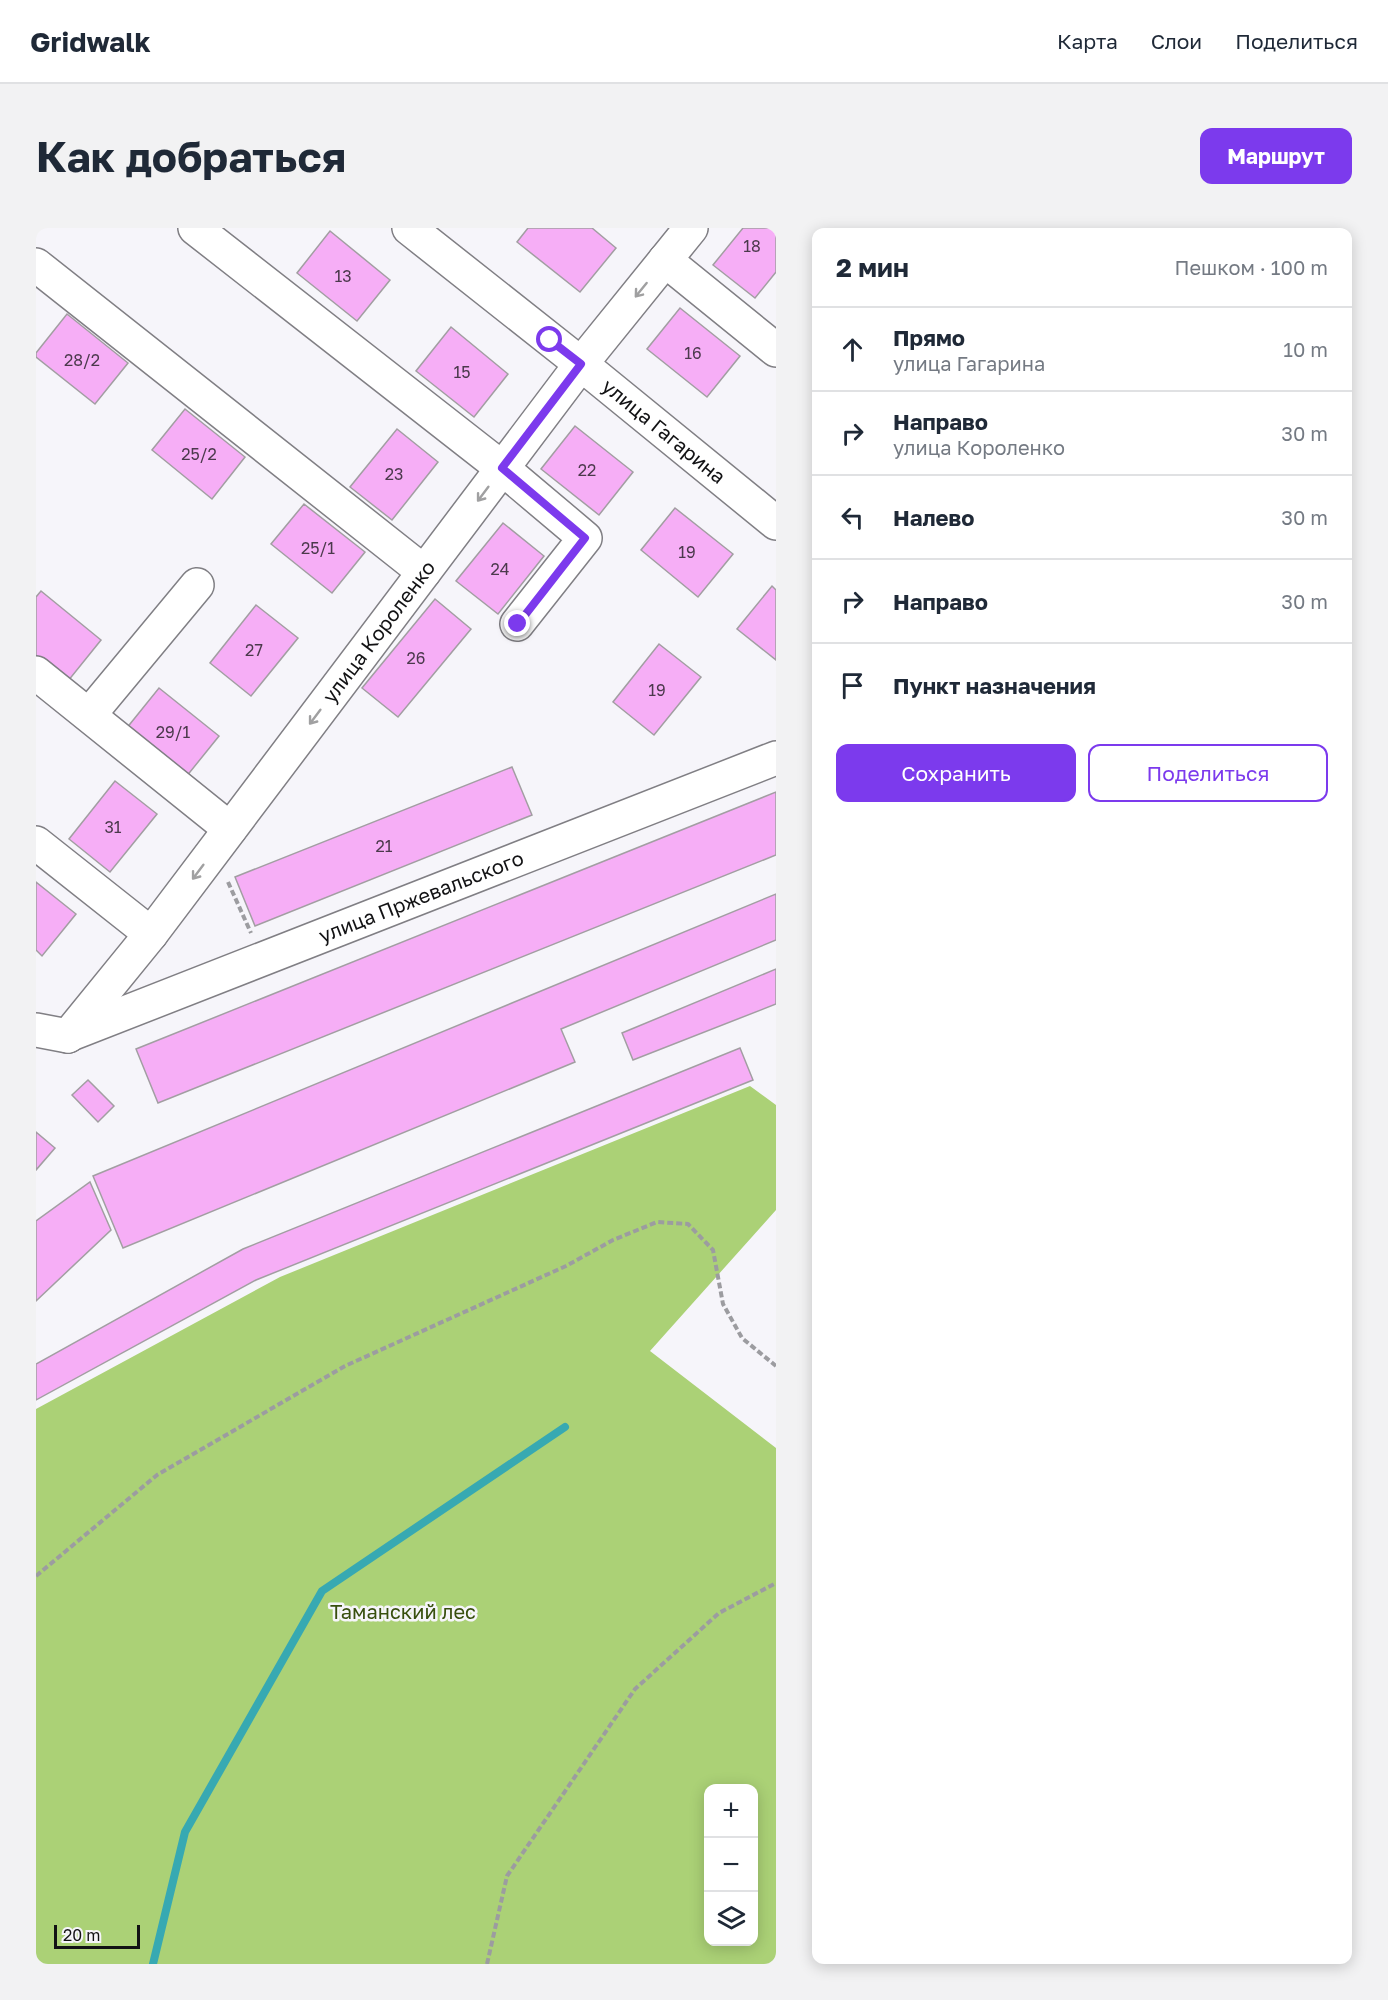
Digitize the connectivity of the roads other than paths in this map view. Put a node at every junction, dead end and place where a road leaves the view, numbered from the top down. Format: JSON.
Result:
{"nodes":[{"id":1,"x":195,"y":228,"type":"edge"},
{"id":2,"x":409,"y":228,"type":"edge"},
{"id":3,"x":691,"y":228,"type":"edge"},
{"id":4,"x":664,"y":260,"type":"junction"},
{"id":5,"x":36,"y":265,"type":"edge"},
{"id":6,"x":776,"y":350,"type":"edge"},
{"id":7,"x":581,"y":364,"type":"junction"},
{"id":8,"x":502,"y":468,"type":"junction"},
{"id":9,"x":776,"y":523,"type":"edge"},
{"id":10,"x":424,"y":572,"type":"junction"},
{"id":11,"x":197,"y":585,"type":"dead end"},
{"id":12,"x":518,"y":624,"type":"dead end"},
{"id":13,"x":36,"y":673,"type":"edge"},
{"id":14,"x":89,"y":715,"type":"junction"},
{"id":15,"x":776,"y":758,"type":"edge"},
{"id":16,"x":230,"y":829,"type":"junction"},
{"id":17,"x":36,"y":843,"type":"edge"},
{"id":18,"x":151,"y":934,"type":"junction"},
{"id":19,"x":36,"y":1030,"type":"edge"},
{"id":20,"x":68,"y":1035,"type":"junction"}],
"edges":[{"from":1,"to":8,"type":"street"},
{"from":2,"to":7,"type":"street","name":"улица Гагарина"},
{"from":3,"to":4,"type":"street","name":"улица Короленко"},
{"from":4,"to":6,"type":"street"},
{"from":4,"to":7,"type":"street","name":"улица Короленко","one_way":true},
{"from":5,"to":10,"type":"street"},
{"from":7,"to":8,"type":"street","name":"улица Короленко"},
{"from":7,"to":9,"type":"street","name":"улица Гагарина"},
{"from":8,"to":10,"type":"street","name":"улица Короленко","one_way":true},
{"from":8,"to":12,"type":"street"},
{"from":10,"to":16,"type":"street","name":"улица Короленко","one_way":true},
{"from":11,"to":14,"type":"street"},
{"from":13,"to":14,"type":"street"},
{"from":14,"to":16,"type":"street"},
{"from":15,"to":20,"type":"street","name":"улица Пржевальского"},
{"from":16,"to":18,"type":"street","name":"улица Короленко","one_way":true},
{"from":17,"to":18,"type":"street"},
{"from":18,"to":20,"type":"street","name":"улица Короленко"},
{"from":19,"to":20,"type":"street"}]}
